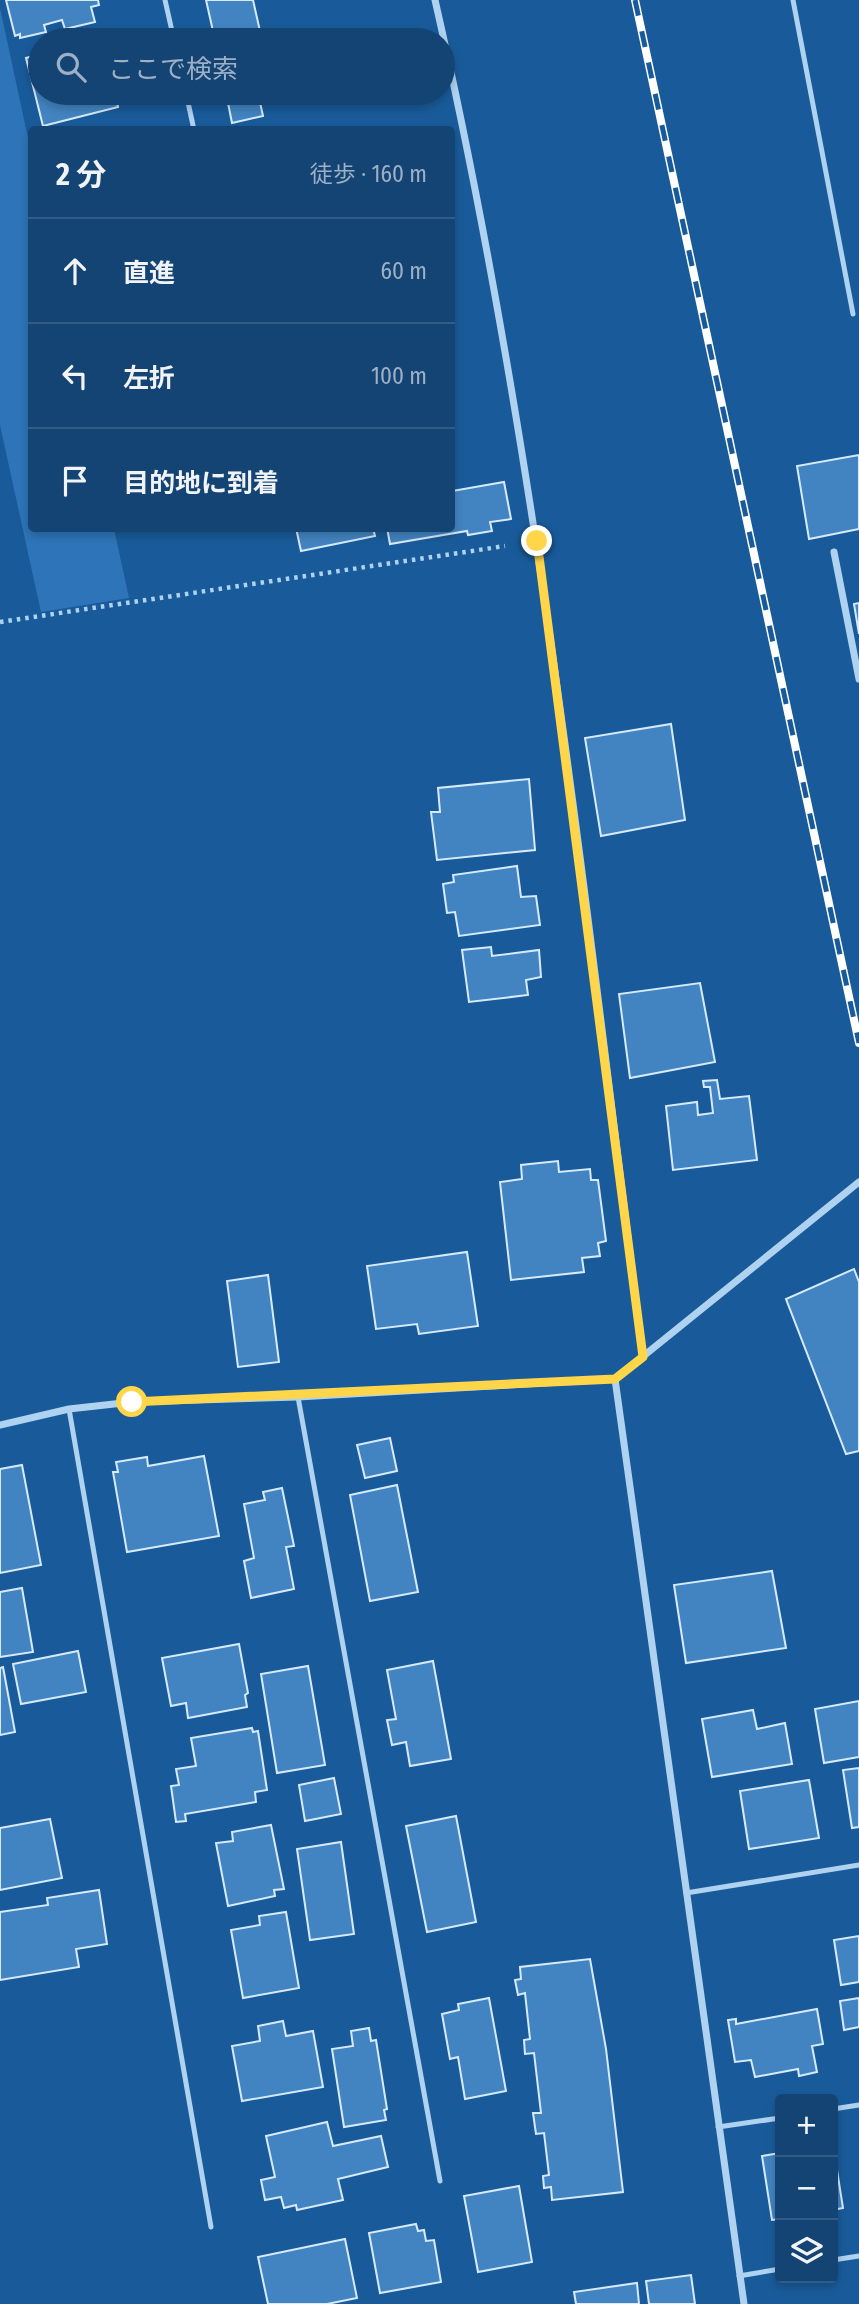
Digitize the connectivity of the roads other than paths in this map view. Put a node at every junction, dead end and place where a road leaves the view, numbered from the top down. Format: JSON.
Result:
{"nodes":[{"id":1,"x":165,"y":0,"type":"edge"},
{"id":2,"x":435,"y":0,"type":"edge"},
{"id":3,"x":793,"y":0,"type":"edge"},
{"id":4,"x":171,"y":28,"type":"edge"},
{"id":5,"x":441,"y":28,"type":"edge"},
{"id":6,"x":455,"y":89,"type":"edge"},
{"id":7,"x":189,"y":105,"type":"edge"},
{"id":8,"x":193,"y":126,"type":"edge"},
{"id":9,"x":853,"y":314,"type":"dead end"},
{"id":10,"x":834,"y":552,"type":"dead end"},
{"id":11,"x":859,"y":679,"type":"edge"},
{"id":12,"x":859,"y":1182,"type":"edge"},
{"id":13,"x":643,"y":1357,"type":"junction"},
{"id":14,"x":615,"y":1379,"type":"junction"},
{"id":15,"x":298,"y":1397,"type":"junction"},
{"id":16,"x":69,"y":1409,"type":"junction"},
{"id":17,"x":0,"y":1425,"type":"edge"},
{"id":18,"x":859,"y":1865,"type":"edge"},
{"id":19,"x":686,"y":1893,"type":"junction"},
{"id":20,"x":859,"y":2105,"type":"edge"},
{"id":21,"x":838,"y":2108,"type":"edge"},
{"id":22,"x":775,"y":2119,"type":"edge"},
{"id":23,"x":718,"y":2127,"type":"junction"},
{"id":24,"x":440,"y":2181,"type":"dead end"},
{"id":25,"x":211,"y":2227,"type":"dead end"},
{"id":26,"x":859,"y":2256,"type":"edge"},
{"id":27,"x":838,"y":2259,"type":"edge"},
{"id":28,"x":775,"y":2270,"type":"edge"},
{"id":29,"x":739,"y":2276,"type":"junction"},
{"id":30,"x":744,"y":2304,"type":"edge"}],
"edges":[{"from":1,"to":4,"type":"lane"},
{"from":2,"to":5,"type":"street"},
{"from":3,"to":9,"type":"lane"},
{"from":6,"to":13,"type":"street"},
{"from":7,"to":8,"type":"lane"},
{"from":10,"to":11,"type":"street"},
{"from":12,"to":13,"type":"street"},
{"from":13,"to":14,"type":"street"},
{"from":14,"to":15,"type":"street"},
{"from":14,"to":19,"type":"street"},
{"from":15,"to":16,"type":"street"},
{"from":15,"to":24,"type":"lane"},
{"from":16,"to":17,"type":"street"},
{"from":16,"to":25,"type":"lane"},
{"from":18,"to":19,"type":"lane"},
{"from":19,"to":23,"type":"street"},
{"from":20,"to":21,"type":"lane"},
{"from":22,"to":23,"type":"lane"},
{"from":23,"to":29,"type":"street"},
{"from":26,"to":27,"type":"lane"},
{"from":28,"to":29,"type":"lane"},
{"from":29,"to":30,"type":"street"}]}
